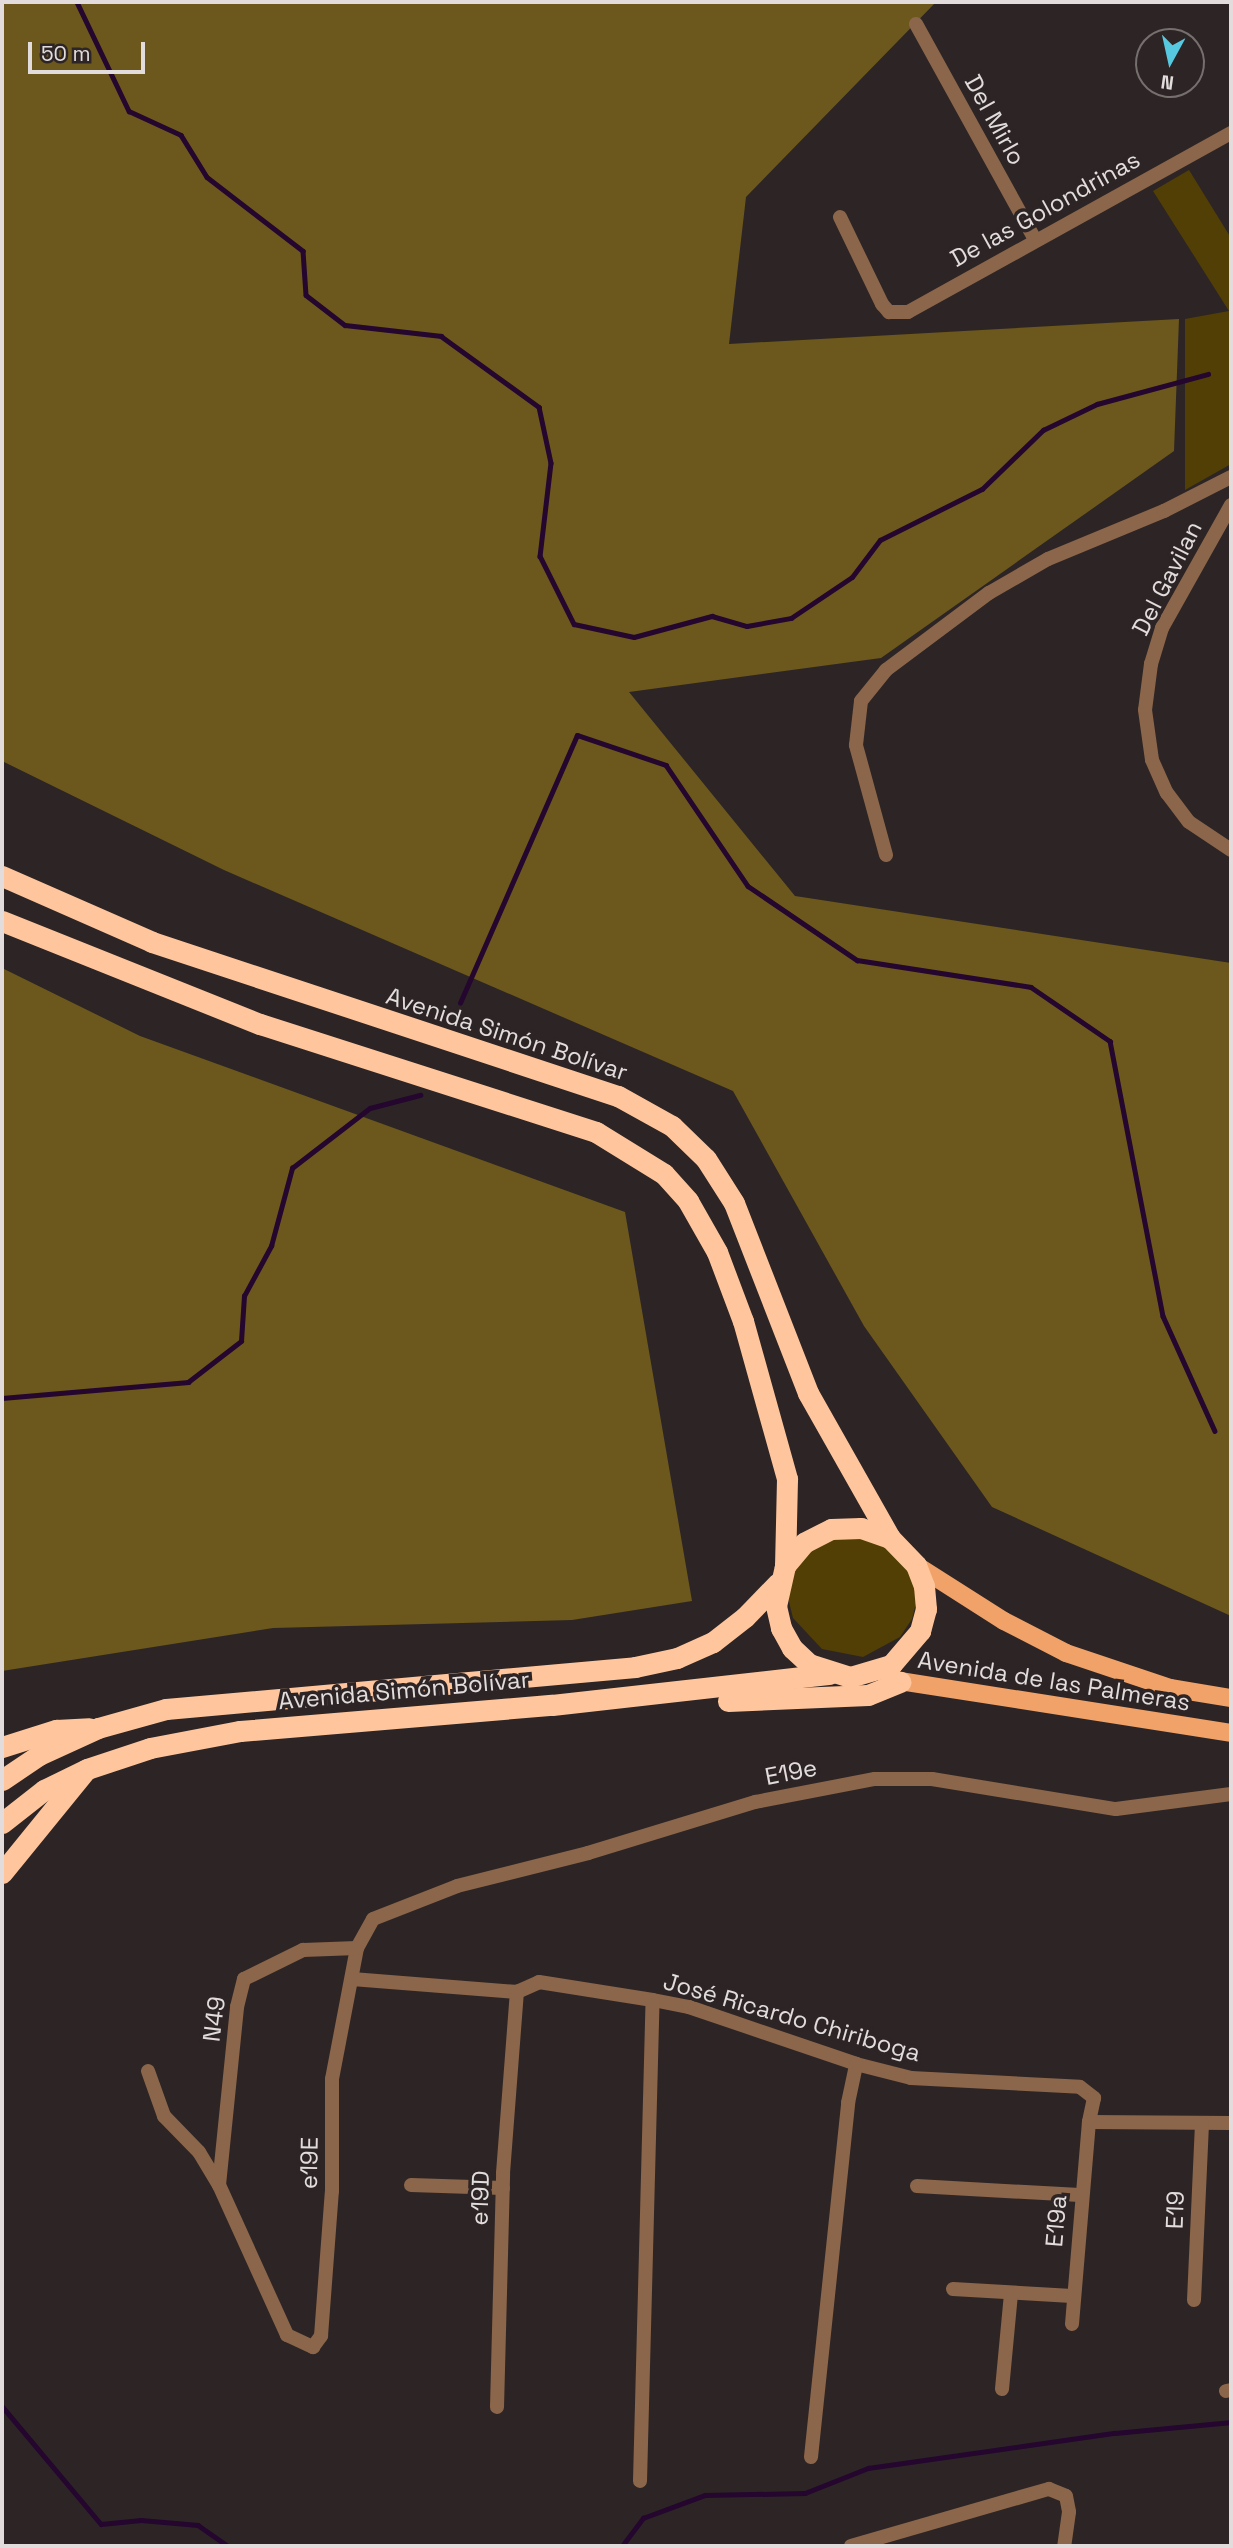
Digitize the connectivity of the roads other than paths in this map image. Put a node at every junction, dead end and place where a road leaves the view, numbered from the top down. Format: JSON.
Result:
{"nodes":[{"id":1,"x":916,"y":24,"type":"dead end"},
{"id":2,"x":1231,"y":134,"type":"edge"},
{"id":3,"x":840,"y":216,"type":"dead end"},
{"id":4,"x":1034,"y":238,"type":"junction"},
{"id":5,"x":1231,"y":477,"type":"edge"},
{"id":6,"x":1231,"y":505,"type":"edge"},
{"id":7,"x":1209,"y":838,"type":"junction"},
{"id":8,"x":1231,"y":839,"type":"edge"},
{"id":9,"x":1231,"y":850,"type":"edge"},
{"id":10,"x":886,"y":855,"type":"dead end"},
{"id":11,"x":2,"y":876,"type":"edge"},
{"id":12,"x":2,"y":921,"type":"edge"},
{"id":13,"x":890,"y":1538,"type":"junction"},
{"id":14,"x":916,"y":1565,"type":"junction"},
{"id":15,"x":781,"y":1574,"type":"junction"},
{"id":16,"x":830,"y":1674,"type":"junction"},
{"id":17,"x":870,"y":1674,"type":"junction"},
{"id":18,"x":901,"y":1682,"type":"junction"},
{"id":19,"x":1231,"y":1698,"type":"edge"},
{"id":20,"x":552,"y":1705,"type":"junction"},
{"id":21,"x":98,"y":1728,"type":"junction"},
{"id":22,"x":1231,"y":1733,"type":"edge"},
{"id":23,"x":2,"y":1747,"type":"edge"},
{"id":24,"x":87,"y":1769,"type":"junction"},
{"id":25,"x":2,"y":1780,"type":"edge"},
{"id":26,"x":1231,"y":1794,"type":"edge"},
{"id":27,"x":2,"y":1824,"type":"edge"},
{"id":28,"x":2,"y":1873,"type":"edge"},
{"id":29,"x":373,"y":1919,"type":"joint"},
{"id":30,"x":357,"y":1948,"type":"junction"},
{"id":31,"x":352,"y":1979,"type":"junction"},
{"id":32,"x":517,"y":1992,"type":"junction"},
{"id":33,"x":653,"y":2000,"type":"junction"},
{"id":34,"x":856,"y":2064,"type":"junction"},
{"id":35,"x":148,"y":2071,"type":"dead end"},
{"id":36,"x":1089,"y":2122,"type":"junction"},
{"id":37,"x":1202,"y":2123,"type":"junction"},
{"id":38,"x":1231,"y":2123,"type":"edge"},
{"id":39,"x":219,"y":2185,"type":"junction"},
{"id":40,"x":411,"y":2185,"type":"dead end"},
{"id":41,"x":916,"y":2186,"type":"dead end"},
{"id":42,"x":503,"y":2188,"type":"junction"},
{"id":43,"x":1080,"y":2194,"type":"junction"},
{"id":44,"x":953,"y":2289,"type":"dead end"},
{"id":45,"x":1010,"y":2293,"type":"junction"},
{"id":46,"x":1073,"y":2296,"type":"junction"},
{"id":47,"x":1194,"y":2300,"type":"dead end"},
{"id":48,"x":1072,"y":2324,"type":"dead end"},
{"id":49,"x":1002,"y":2389,"type":"dead end"},
{"id":50,"x":497,"y":2407,"type":"dead end"},
{"id":51,"x":811,"y":2457,"type":"dead end"},
{"id":52,"x":640,"y":2480,"type":"dead end"},
{"id":53,"x":893,"y":2540,"type":"edge"},
{"id":54,"x":851,"y":2546,"type":"edge"},
{"id":55,"x":1064,"y":2546,"type":"edge"}],
"edges":[{"from":1,"to":4,"type":"street","name":"Del Mirlo"},
{"from":2,"to":4,"type":"street","name":"De las Golondrinas"},
{"from":3,"to":4,"type":"street","name":"De las Golondrinas"},
{"from":5,"to":10,"type":"street"},
{"from":6,"to":7,"type":"street","name":"Del Gavilan"},
{"from":7,"to":8,"type":"street"},
{"from":7,"to":9,"type":"street","name":"Del Gavilan"},
{"from":11,"to":13,"type":"highway","name":"Avenida Simón Bolívar"},
{"from":12,"to":15,"type":"highway"},
{"from":13,"to":14,"type":"highway"},
{"from":13,"to":15,"type":"highway"},
{"from":14,"to":17,"type":"highway"},
{"from":14,"to":19,"type":"main road","name":"Avenida de las Palmeras"},
{"from":15,"to":16,"type":"highway"},
{"from":15,"to":21,"type":"highway","name":"Avenida Simón Bolívar"},
{"from":16,"to":17,"type":"highway"},
{"from":16,"to":20,"type":"highway","name":"Avenida Simón Bolívar"},
{"from":17,"to":18,"type":"main road","name":"Avenida de las Palmeras"},
{"from":18,"to":20,"type":"highway"},
{"from":18,"to":22,"type":"main road","name":"Avenida de las Palmeras"},
{"from":20,"to":24,"type":"highway","name":"Avenida Simón Bolívar"},
{"from":21,"to":23,"type":"highway"},
{"from":21,"to":25,"type":"highway","name":"Avenida Simón Bolívar"},
{"from":24,"to":27,"type":"highway","name":"Avenida Simón Bolívar"},
{"from":24,"to":28,"type":"highway"},
{"from":26,"to":29,"type":"street","name":"E19e"},
{"from":29,"to":30,"type":"street","name":"e19E"},
{"from":30,"to":31,"type":"street","name":"e19E"},
{"from":30,"to":39,"type":"street","name":"N49"},
{"from":31,"to":32,"type":"street","name":"José Ricardo Chiriboga"},
{"from":31,"to":39,"type":"street","name":"e19E"},
{"from":32,"to":33,"type":"street","name":"José Ricardo Chiriboga"},
{"from":32,"to":42,"type":"street","name":"e19D"},
{"from":33,"to":34,"type":"street","name":"José Ricardo Chiriboga"},
{"from":33,"to":52,"type":"street"},
{"from":34,"to":36,"type":"street","name":"José Ricardo Chiriboga"},
{"from":34,"to":51,"type":"street"},
{"from":35,"to":39,"type":"street"},
{"from":36,"to":37,"type":"street"},
{"from":36,"to":43,"type":"street","name":"E19a"},
{"from":37,"to":38,"type":"street"},
{"from":37,"to":47,"type":"street","name":"E19"},
{"from":40,"to":42,"type":"street"},
{"from":41,"to":43,"type":"street"},
{"from":42,"to":50,"type":"street","name":"e19D"},
{"from":43,"to":46,"type":"street","name":"E19a"},
{"from":44,"to":45,"type":"street"},
{"from":45,"to":46,"type":"street"},
{"from":45,"to":49,"type":"street"},
{"from":46,"to":48,"type":"street","name":"E19a"},
{"from":53,"to":54,"type":"street"},
{"from":53,"to":55,"type":"street"}]}
